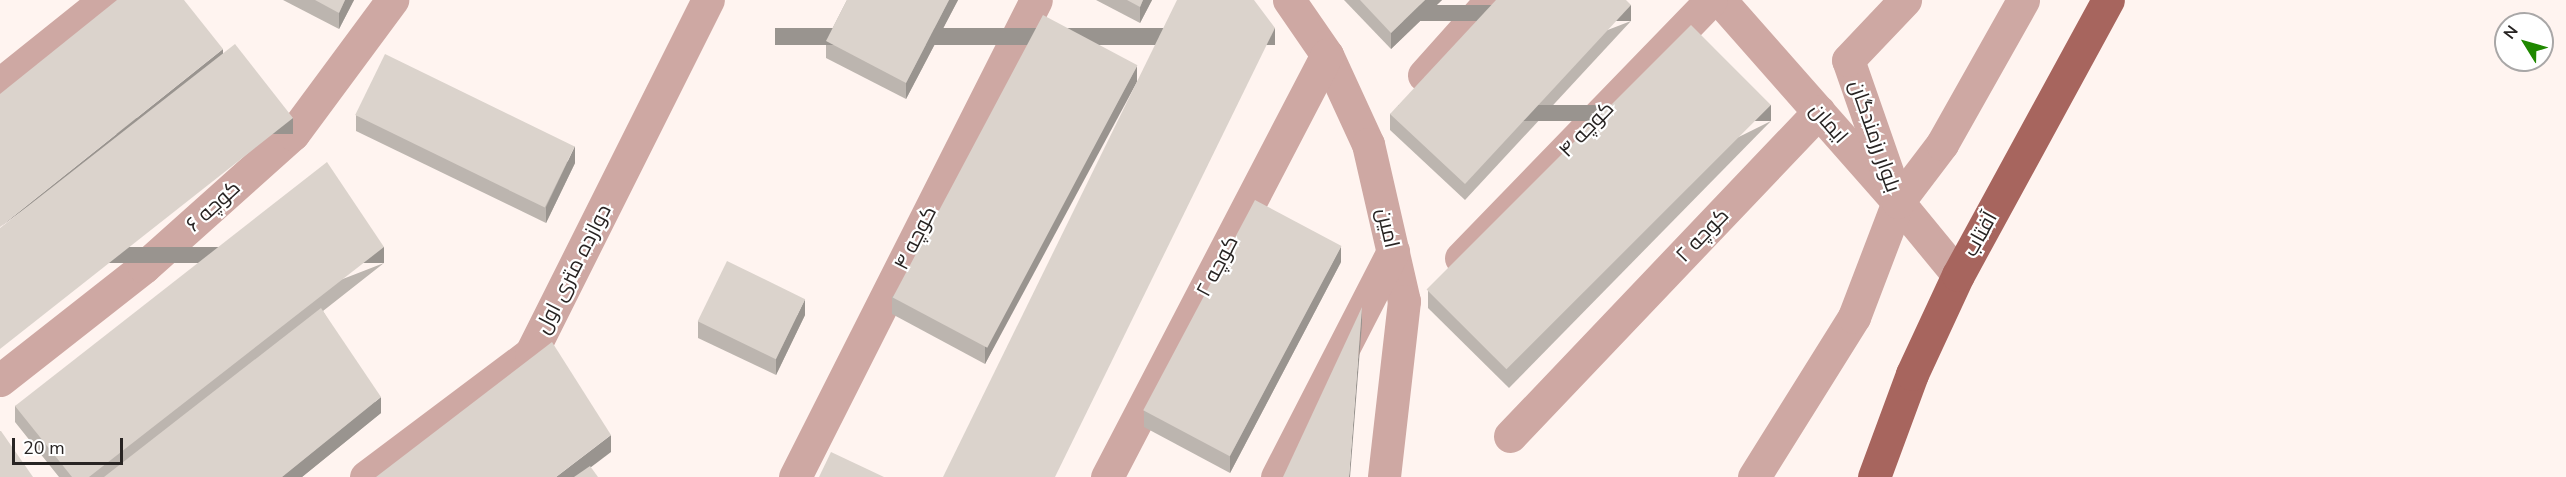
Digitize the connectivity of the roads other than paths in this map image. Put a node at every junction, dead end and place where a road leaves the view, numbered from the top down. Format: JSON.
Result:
{"nodes":[{"id":1,"x":105,"y":0,"type":"edge"},
{"id":2,"x":392,"y":0,"type":"edge"},
{"id":3,"x":708,"y":0,"type":"edge"},
{"id":4,"x":1036,"y":0,"type":"edge"},
{"id":5,"x":1289,"y":0,"type":"edge"},
{"id":6,"x":1491,"y":0,"type":"edge"},
{"id":7,"x":1710,"y":0,"type":"edge"},
{"id":8,"x":1720,"y":0,"type":"edge"},
{"id":9,"x":1905,"y":0,"type":"edge"},
{"id":10,"x":2023,"y":0,"type":"edge"},
{"id":11,"x":2108,"y":0,"type":"edge"},
{"id":12,"x":1327,"y":55,"type":"junction"},
{"id":13,"x":1424,"y":75,"type":"edge"},
{"id":14,"x":0,"y":84,"type":"edge"},
{"id":15,"x":1819,"y":112,"type":"junction"},
{"id":16,"x":1898,"y":202,"type":"junction"},
{"id":17,"x":1393,"y":251,"type":"junction"},
{"id":18,"x":1461,"y":258,"type":"edge"},
{"id":19,"x":1958,"y":275,"type":"junction"},
{"id":20,"x":0,"y":380,"type":"edge"},
{"id":21,"x":1510,"y":436,"type":"dead end"},
{"id":22,"x":366,"y":477,"type":"edge"},
{"id":23,"x":795,"y":477,"type":"edge"},
{"id":24,"x":1107,"y":477,"type":"edge"},
{"id":25,"x":1277,"y":477,"type":"edge"},
{"id":26,"x":1384,"y":477,"type":"edge"},
{"id":27,"x":1754,"y":477,"type":"edge"},
{"id":28,"x":1874,"y":477,"type":"edge"}],
"edges":[{"from":1,"to":14,"type":"street"},
{"from":2,"to":20,"type":"street","name":"کوچه ۶"},
{"from":3,"to":22,"type":"street","name":"دوازده متری اول"},
{"from":4,"to":23,"type":"street","name":"کوچه ۴"},
{"from":5,"to":12,"type":"street","name":"امین"},
{"from":6,"to":13,"type":"street"},
{"from":7,"to":18,"type":"street","name":"کوچه ۴"},
{"from":8,"to":15,"type":"street","name":"ایمان"},
{"from":9,"to":16,"type":"street","name":"بلوار رزمندگان"},
{"from":10,"to":16,"type":"street","name":"بلوار رزمندگان"},
{"from":11,"to":19,"type":"main road","name":"آفتاب"},
{"from":12,"to":17,"type":"street","name":"امین"},
{"from":12,"to":24,"type":"street","name":"کوچه ۲"},
{"from":15,"to":16,"type":"street","name":"ایمان"},
{"from":15,"to":21,"type":"street","name":"کوچه ۲"},
{"from":16,"to":19,"type":"street","name":"ایمان"},
{"from":16,"to":27,"type":"street"},
{"from":17,"to":25,"type":"street"},
{"from":17,"to":26,"type":"street","name":"امین"},
{"from":19,"to":28,"type":"main road","name":"آفتاب"}]}
